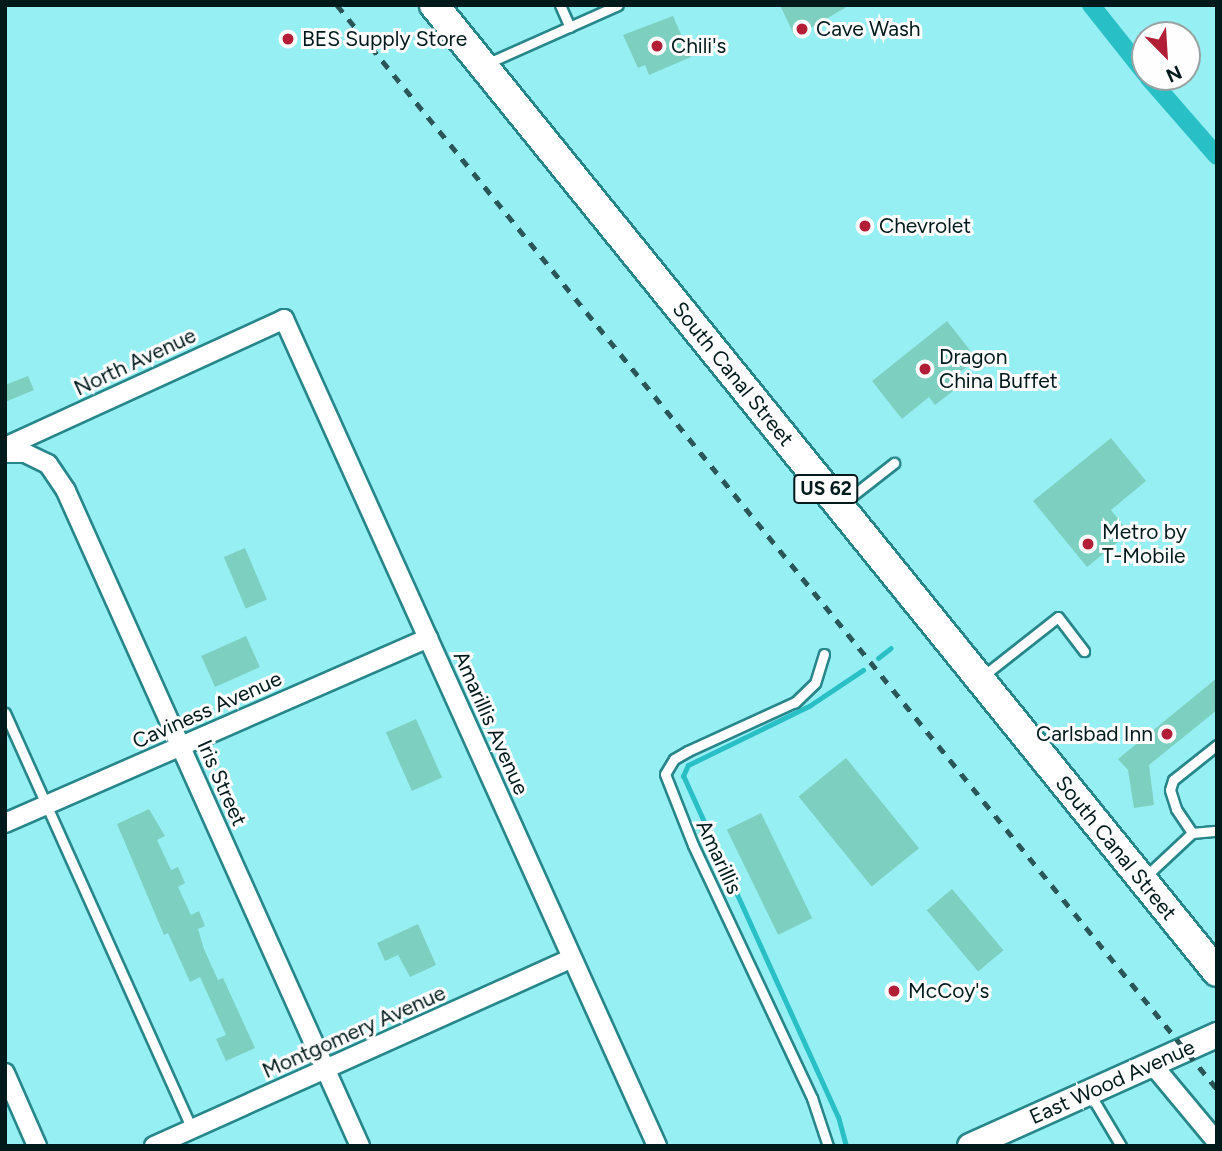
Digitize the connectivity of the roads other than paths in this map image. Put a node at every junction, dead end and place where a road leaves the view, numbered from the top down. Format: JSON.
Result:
{"nodes":[{"id":1,"x":434,"y":5,"type":"edge"},
{"id":2,"x":560,"y":5,"type":"edge"},
{"id":3,"x":618,"y":5,"type":"edge"},
{"id":4,"x":570,"y":27,"type":"junction"},
{"id":5,"x":484,"y":66,"type":"junction"},
{"id":6,"x":284,"y":319,"type":"joint"},
{"id":7,"x":5,"y":447,"type":"edge"},
{"id":8,"x":5,"y":453,"type":"edge"},
{"id":9,"x":894,"y":463,"type":"dead end"},
{"id":10,"x":839,"y":506,"type":"junction"},
{"id":11,"x":428,"y":638,"type":"junction"},
{"id":12,"x":1084,"y":651,"type":"dead end"},
{"id":13,"x":824,"y":654,"type":"dead end"},
{"id":14,"x":980,"y":679,"type":"junction"},
{"id":15,"x":5,"y":713,"type":"edge"},
{"id":16,"x":1217,"y":745,"type":"edge"},
{"id":17,"x":181,"y":746,"type":"junction"},
{"id":18,"x":47,"y":805,"type":"junction"},
{"id":19,"x":5,"y":823,"type":"edge"},
{"id":20,"x":1217,"y":831,"type":"edge"},
{"id":21,"x":1192,"y":833,"type":"junction"},
{"id":22,"x":1142,"y":880,"type":"junction"},
{"id":23,"x":572,"y":958,"type":"junction"},
{"id":24,"x":1217,"y":972,"type":"edge"},
{"id":25,"x":1217,"y":1035,"type":"edge"},
{"id":26,"x":1152,"y":1064,"type":"junction"},
{"id":27,"x":327,"y":1070,"type":"junction"},
{"id":28,"x":5,"y":1073,"type":"edge"},
{"id":29,"x":1089,"y":1092,"type":"junction"},
{"id":30,"x":192,"y":1129,"type":"junction"},
{"id":31,"x":1001,"y":1139,"type":"edge"},
{"id":32,"x":1217,"y":1142,"type":"edge"},
{"id":33,"x":37,"y":1146,"type":"edge"},
{"id":34,"x":155,"y":1146,"type":"edge"},
{"id":35,"x":360,"y":1146,"type":"edge"},
{"id":36,"x":657,"y":1146,"type":"edge"},
{"id":37,"x":828,"y":1146,"type":"edge"},
{"id":38,"x":970,"y":1146,"type":"edge"},
{"id":39,"x":1121,"y":1146,"type":"edge"}],
"edges":[{"from":1,"to":5,"type":"highway","name":"South Canal Street","number":"US 62"},
{"from":2,"to":4,"type":"lane"},
{"from":3,"to":4,"type":"lane"},
{"from":4,"to":5,"type":"lane"},
{"from":5,"to":10,"type":"highway","name":"South Canal Street","number":"US 62"},
{"from":6,"to":7,"type":"street","name":"North Avenue"},
{"from":6,"to":11,"type":"street","name":"Amarillis Avenue"},
{"from":8,"to":17,"type":"street","name":"Iris Street"},
{"from":9,"to":10,"type":"lane"},
{"from":10,"to":14,"type":"highway","name":"South Canal Street","number":"US 62"},
{"from":11,"to":17,"type":"street","name":"Caviness Avenue"},
{"from":11,"to":23,"type":"street","name":"Amarillis Avenue"},
{"from":12,"to":14,"type":"lane"},
{"from":13,"to":37,"type":"lane","name":"Amarillis"},
{"from":14,"to":22,"type":"highway","name":"South Canal Street","number":"US 62"},
{"from":15,"to":18,"type":"lane"},
{"from":16,"to":21,"type":"lane"},
{"from":17,"to":18,"type":"street","name":"Caviness Avenue"},
{"from":17,"to":27,"type":"street","name":"Iris Street"},
{"from":18,"to":19,"type":"street","name":"Caviness Avenue"},
{"from":18,"to":30,"type":"lane"},
{"from":20,"to":21,"type":"lane"},
{"from":21,"to":22,"type":"lane"},
{"from":22,"to":24,"type":"highway","name":"South Canal Street","number":"US 62"},
{"from":23,"to":27,"type":"street","name":"Montgomery Avenue"},
{"from":23,"to":36,"type":"street","name":"Amarillis Avenue"},
{"from":25,"to":26,"type":"main road","name":"East Wood Avenue"},
{"from":26,"to":29,"type":"main road","name":"East Wood Avenue"},
{"from":26,"to":32,"type":"street"},
{"from":27,"to":30,"type":"street","name":"Montgomery Avenue"},
{"from":27,"to":35,"type":"street","name":"Iris Street"},
{"from":28,"to":33,"type":"street"},
{"from":29,"to":31,"type":"main road","name":"East Wood Avenue"},
{"from":29,"to":39,"type":"lane"},
{"from":30,"to":34,"type":"street","name":"Montgomery Avenue"},
{"from":31,"to":38,"type":"main road","name":"East Wood Avenue"}]}
